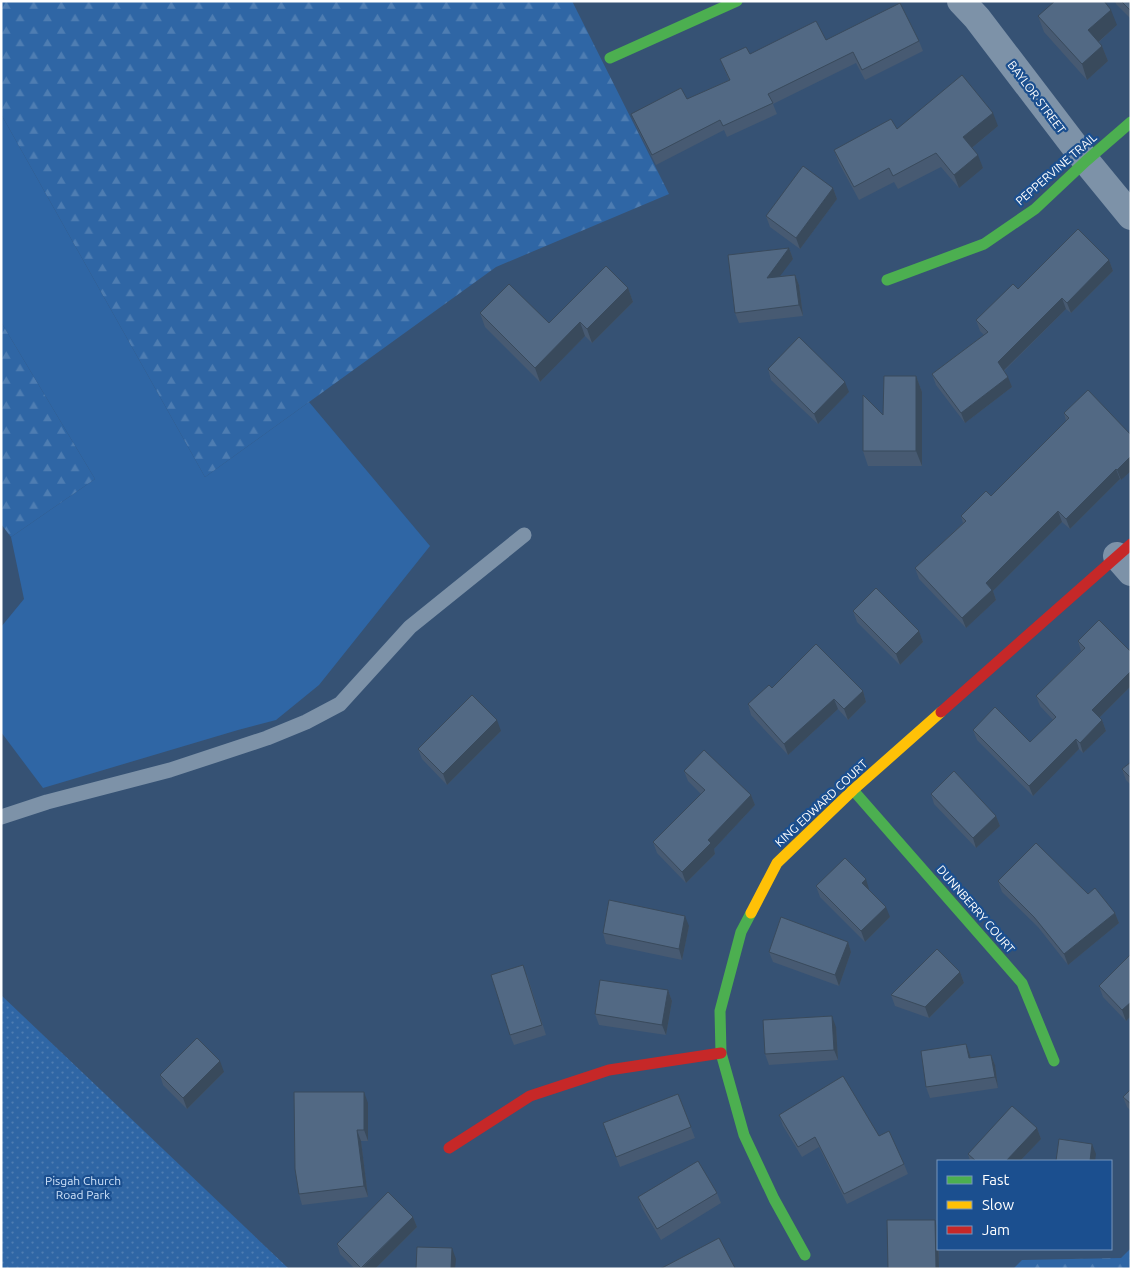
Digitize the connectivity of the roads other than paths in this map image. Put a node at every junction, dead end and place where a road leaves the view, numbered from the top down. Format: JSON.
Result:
{"nodes":[{"id":1,"x":737,"y":1,"type":"edge"},
{"id":2,"x":962,"y":1,"type":"edge"},
{"id":3,"x":610,"y":58,"type":"dead end"},
{"id":4,"x":1131,"y":122,"type":"edge"},
{"id":5,"x":1086,"y":161,"type":"junction"},
{"id":6,"x":1131,"y":216,"type":"edge"},
{"id":7,"x":887,"y":280,"type":"dead end"},
{"id":8,"x":524,"y":535,"type":"dead end"},
{"id":9,"x":1126,"y":557,"type":"edge"},
{"id":10,"x":853,"y":790,"type":"junction"},
{"id":11,"x":1,"y":817,"type":"edge"},
{"id":12,"x":721,"y":1053,"type":"junction"},
{"id":13,"x":1054,"y":1061,"type":"dead end"},
{"id":14,"x":449,"y":1148,"type":"dead end"},
{"id":15,"x":805,"y":1255,"type":"dead end"}],
"edges":[{"from":1,"to":3,"type":"street"},
{"from":2,"to":5,"type":"street","name":"BAYLOR STREET"},
{"from":4,"to":5,"type":"street","name":"PEPPERVINE TRAIL"},
{"from":5,"to":6,"type":"street","name":"BAYLOR STREET"},
{"from":5,"to":7,"type":"street","name":"PEPPERVINE TRAIL"},
{"from":8,"to":11,"type":"lane"},
{"from":9,"to":10,"type":"street","name":"KING EDWARD COURT"},
{"from":10,"to":12,"type":"street","name":"KING EDWARD COURT"},
{"from":10,"to":13,"type":"street","name":"DUNNBERRY COURT"},
{"from":12,"to":14,"type":"street"},
{"from":12,"to":15,"type":"street","name":"KING EDWARD COURT"}]}
